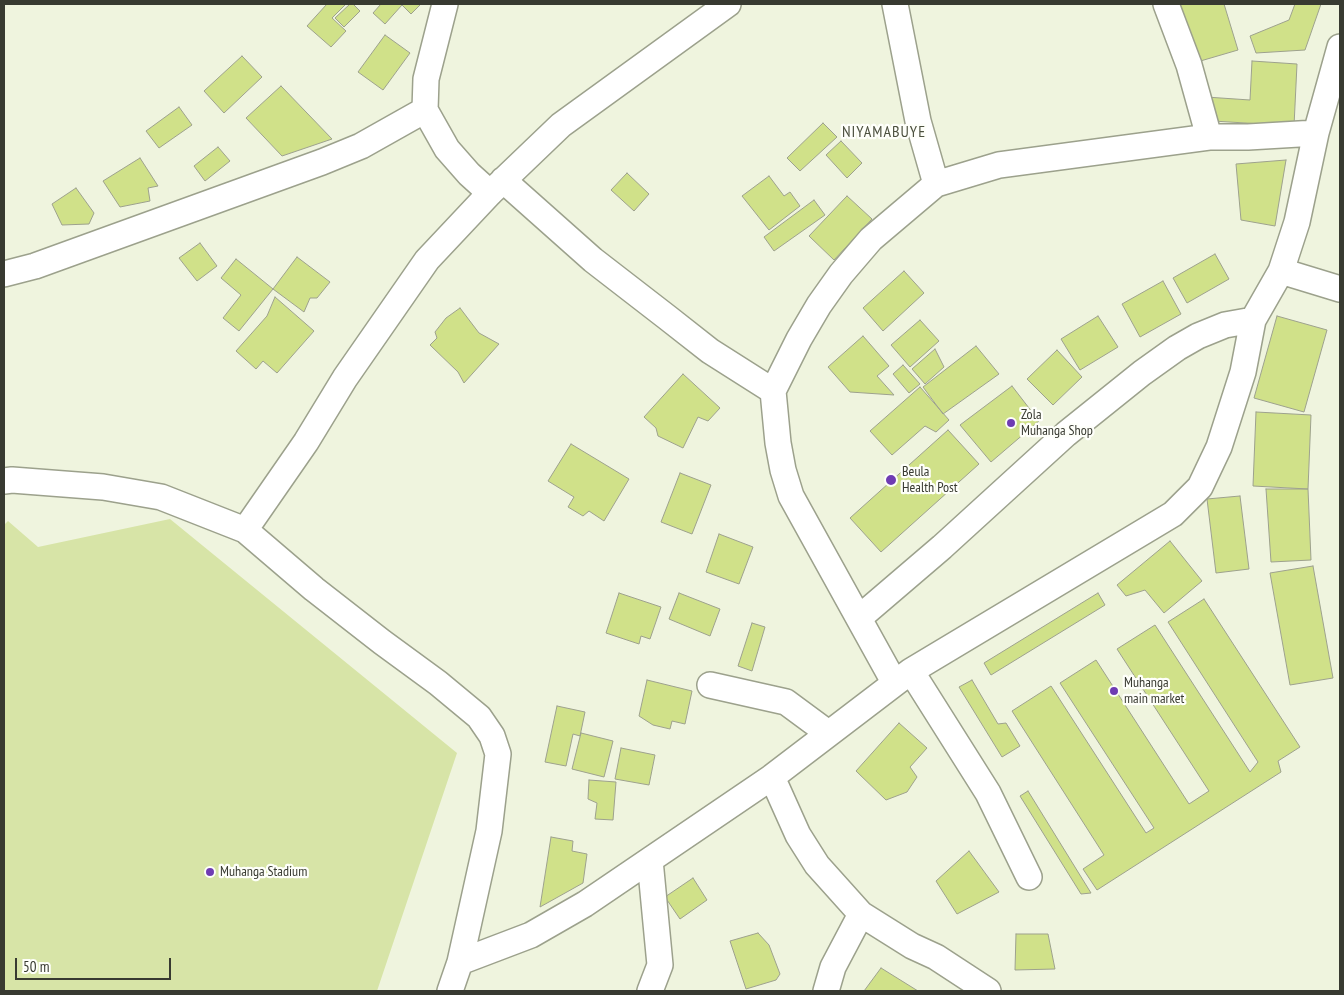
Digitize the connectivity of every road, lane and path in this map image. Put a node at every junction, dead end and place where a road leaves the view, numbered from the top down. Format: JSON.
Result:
{"nodes":[{"id":1,"x":445,"y":4,"type":"edge"},
{"id":2,"x":728,"y":4,"type":"edge"},
{"id":3,"x":895,"y":4,"type":"edge"},
{"id":4,"x":1166,"y":4,"type":"edge"},
{"id":5,"x":1340,"y":47,"type":"edge"},
{"id":6,"x":425,"y":110,"type":"junction"},
{"id":7,"x":1316,"y":133,"type":"junction"},
{"id":8,"x":1209,"y":137,"type":"junction"},
{"id":9,"x":936,"y":184,"type":"junction"},
{"id":10,"x":496,"y":187,"type":"junction"},
{"id":11,"x":1281,"y":271,"type":"junction"},
{"id":12,"x":4,"y":274,"type":"edge"},
{"id":13,"x":1340,"y":289,"type":"edge"},
{"id":14,"x":1253,"y":320,"type":"junction"},
{"id":15,"x":773,"y":391,"type":"junction"},
{"id":16,"x":4,"y":481,"type":"edge"},
{"id":17,"x":245,"y":530,"type":"junction"},
{"id":18,"x":859,"y":618,"type":"junction"},
{"id":19,"x":902,"y":676,"type":"junction"},
{"id":20,"x":710,"y":685,"type":"dead end"},
{"id":21,"x":828,"y":733,"type":"junction"},
{"id":22,"x":772,"y":776,"type":"junction"},
{"id":23,"x":650,"y":860,"type":"junction"},
{"id":24,"x":1029,"y":877,"type":"dead end"},
{"id":25,"x":861,"y":914,"type":"junction"},
{"id":26,"x":460,"y":962,"type":"junction"},
{"id":27,"x":450,"y":991,"type":"edge"},
{"id":28,"x":650,"y":991,"type":"edge"},
{"id":29,"x":826,"y":991,"type":"edge"},
{"id":30,"x":988,"y":991,"type":"edge"}],
"edges":[{"from":1,"to":6,"type":"street"},
{"from":2,"to":10,"type":"street"},
{"from":3,"to":9,"type":"street"},
{"from":4,"to":8,"type":"street"},
{"from":5,"to":7,"type":"street"},
{"from":6,"to":10,"type":"street"},
{"from":6,"to":12,"type":"street"},
{"from":7,"to":8,"type":"street"},
{"from":7,"to":11,"type":"street"},
{"from":8,"to":9,"type":"street"},
{"from":9,"to":15,"type":"street"},
{"from":10,"to":15,"type":"street"},
{"from":10,"to":17,"type":"street"},
{"from":11,"to":13,"type":"street"},
{"from":11,"to":14,"type":"street"},
{"from":14,"to":18,"type":"street"},
{"from":14,"to":19,"type":"street"},
{"from":15,"to":18,"type":"street"},
{"from":16,"to":17,"type":"street"},
{"from":17,"to":26,"type":"street"},
{"from":18,"to":19,"type":"street"},
{"from":19,"to":21,"type":"street"},
{"from":19,"to":24,"type":"street"},
{"from":20,"to":21,"type":"street"},
{"from":21,"to":22,"type":"street"},
{"from":22,"to":23,"type":"street"},
{"from":22,"to":25,"type":"street"},
{"from":23,"to":26,"type":"street"},
{"from":23,"to":28,"type":"street"},
{"from":25,"to":29,"type":"street"},
{"from":25,"to":30,"type":"street"},
{"from":26,"to":27,"type":"street"}]}
